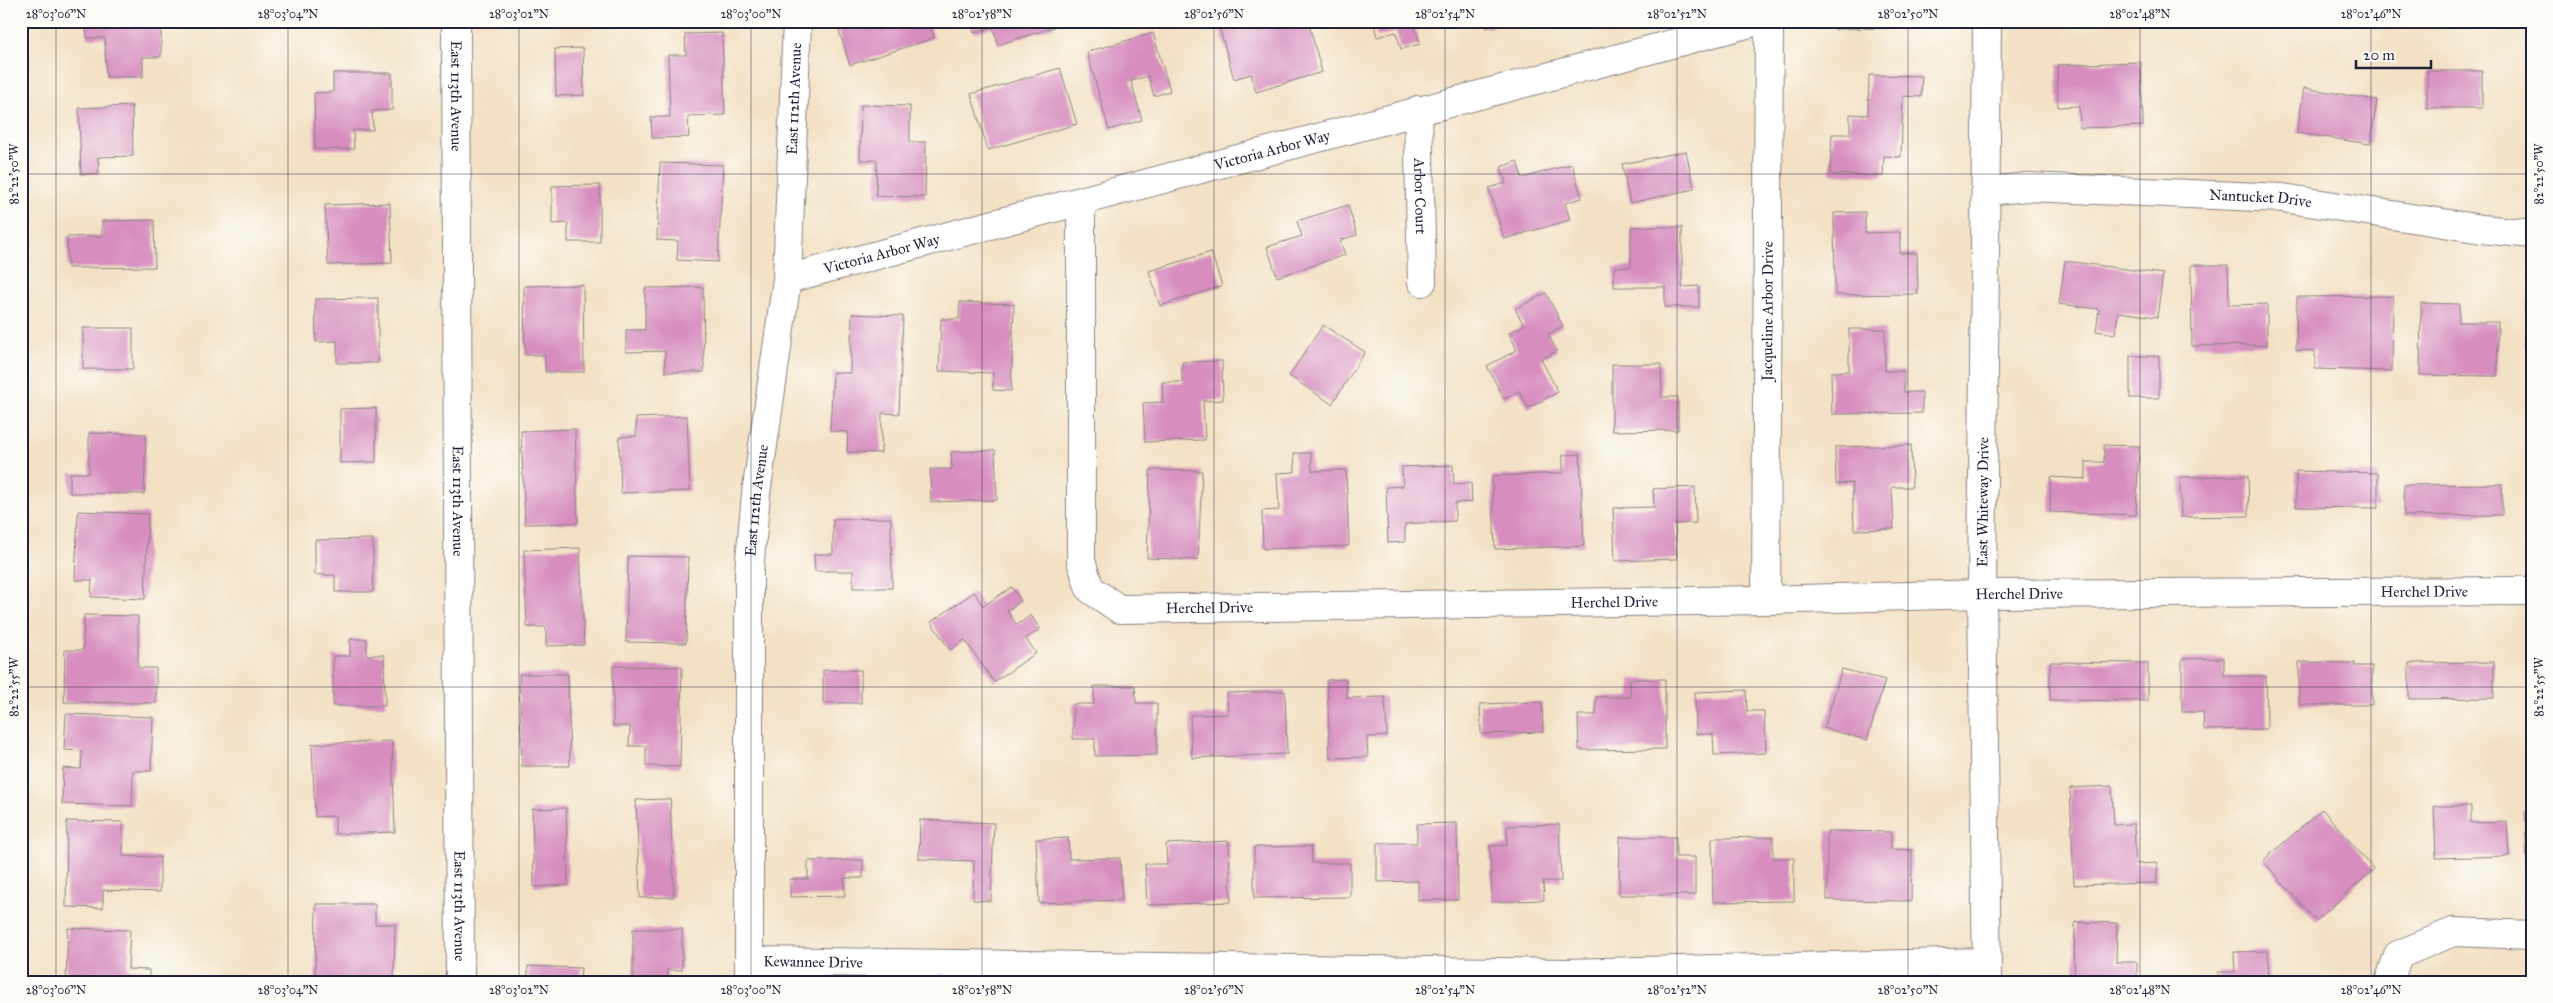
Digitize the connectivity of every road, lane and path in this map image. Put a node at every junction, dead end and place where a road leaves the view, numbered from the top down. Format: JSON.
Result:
{"nodes":[{"id":1,"x":456,"y":21,"type":"edge"},
{"id":2,"x":797,"y":21,"type":"edge"},
{"id":3,"x":1758,"y":21,"type":"edge"},
{"id":4,"x":1769,"y":21,"type":"edge"},
{"id":5,"x":1987,"y":21,"type":"edge"},
{"id":6,"x":1418,"y":110,"type":"junction"},
{"id":7,"x":1987,"y":191,"type":"junction"},
{"id":8,"x":1081,"y":202,"type":"junction"},
{"id":9,"x":2532,"y":234,"type":"edge"},
{"id":10,"x":787,"y":278,"type":"junction"},
{"id":11,"x":1422,"y":282,"type":"dead end"},
{"id":12,"x":2532,"y":591,"type":"edge"},
{"id":13,"x":1982,"y":594,"type":"junction"},
{"id":14,"x":1766,"y":600,"type":"junction"},
{"id":15,"x":2532,"y":935,"type":"edge"},
{"id":16,"x":749,"y":971,"type":"edge"},
{"id":17,"x":1987,"y":972,"type":"edge"},
{"id":18,"x":1564,"y":977,"type":"edge"},
{"id":19,"x":460,"y":982,"type":"edge"},
{"id":20,"x":2389,"y":982,"type":"edge"}],
"edges":[{"from":1,"to":19,"type":"street","name":"East 113th Avenue"},
{"from":2,"to":10,"type":"street","name":"East 112th Avenue"},
{"from":3,"to":6,"type":"street","name":"Victoria Arbor Way"},
{"from":4,"to":14,"type":"street","name":"Jacqueline Arbor Drive"},
{"from":5,"to":7,"type":"street","name":"East Whiteway Drive"},
{"from":6,"to":8,"type":"street","name":"Victoria Arbor Way"},
{"from":6,"to":11,"type":"street","name":"Arbor Court"},
{"from":7,"to":9,"type":"street","name":"Nantucket Drive"},
{"from":7,"to":13,"type":"street","name":"East Whiteway Drive"},
{"from":8,"to":10,"type":"street","name":"Victoria Arbor Way"},
{"from":8,"to":14,"type":"street","name":"Herchel Drive"},
{"from":10,"to":16,"type":"street","name":"East 112th Avenue"},
{"from":12,"to":13,"type":"street","name":"Herchel Drive"},
{"from":13,"to":14,"type":"street","name":"Herchel Drive"},
{"from":13,"to":17,"type":"street","name":"East Whiteway Drive"},
{"from":15,"to":20,"type":"street"},
{"from":16,"to":18,"type":"street","name":"Kewannee Drive"},
{"from":17,"to":18,"type":"street","name":"Kewannee Drive"}]}
